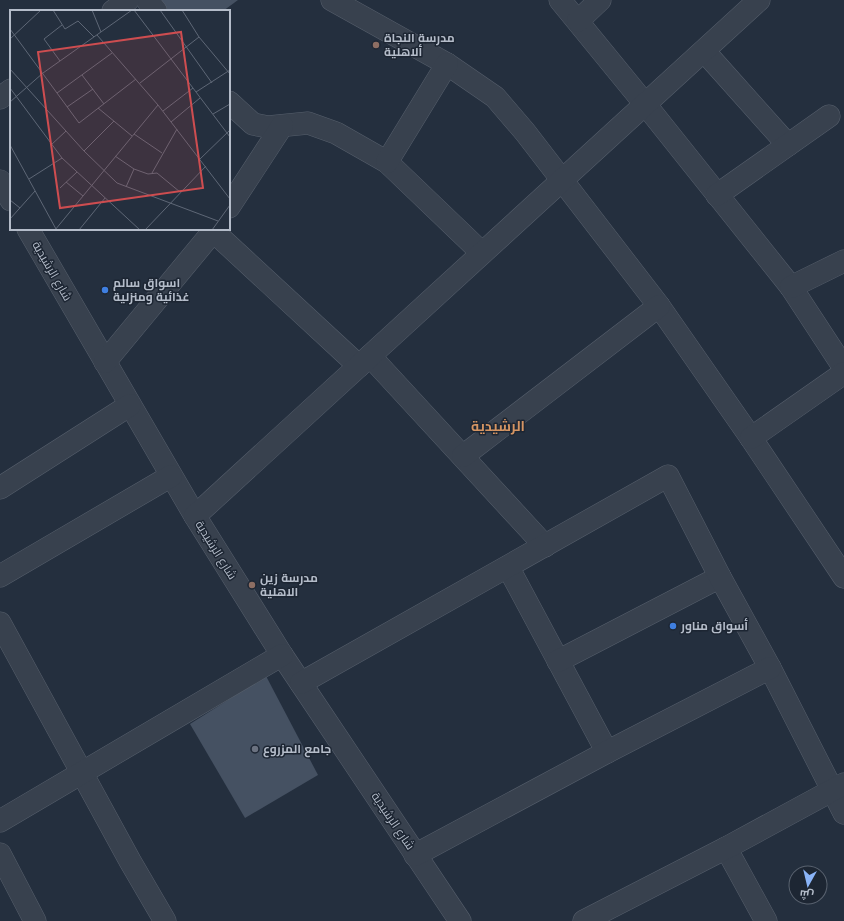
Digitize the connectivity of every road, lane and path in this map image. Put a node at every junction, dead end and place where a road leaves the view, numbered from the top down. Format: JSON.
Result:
{"nodes":[{"id":1,"x":128,"y":0,"type":"edge"},
{"id":2,"x":147,"y":0,"type":"edge"},
{"id":3,"x":332,"y":0,"type":"edge"},
{"id":4,"x":560,"y":0,"type":"edge"},
{"id":5,"x":600,"y":0,"type":"edge"},
{"id":6,"x":759,"y":0,"type":"edge"},
{"id":7,"x":114,"y":10,"type":"edge"},
{"id":8,"x":155,"y":10,"type":"edge"},
{"id":9,"x":578,"y":22,"type":"junction"},
{"id":10,"x":704,"y":51,"type":"junction"},
{"id":11,"x":447,"y":64,"type":"junction"},
{"id":12,"x":10,"y":91,"type":"edge"},
{"id":13,"x":0,"y":98,"type":"edge"},
{"id":14,"x":230,"y":103,"type":"edge"},
{"id":15,"x":645,"y":104,"type":"junction"},
{"id":16,"x":829,"y":116,"type":"dead end"},
{"id":17,"x":282,"y":126,"type":"junction"},
{"id":18,"x":788,"y":145,"type":"junction"},
{"id":19,"x":387,"y":162,"type":"junction"},
{"id":20,"x":563,"y":180,"type":"junction"},
{"id":21,"x":0,"y":181,"type":"edge"},
{"id":22,"x":717,"y":195,"type":"junction"},
{"id":23,"x":10,"y":198,"type":"edge"},
{"id":24,"x":230,"y":205,"type":"edge"},
{"id":25,"x":29,"y":230,"type":"edge"},
{"id":26,"x":214,"y":230,"type":"edge"},
{"id":27,"x":482,"y":254,"type":"junction"},
{"id":28,"x":844,"y":262,"type":"edge"},
{"id":29,"x":791,"y":287,"type":"junction"},
{"id":30,"x":659,"y":306,"type":"junction"},
{"id":31,"x":364,"y":361,"type":"junction"},
{"id":32,"x":105,"y":362,"type":"junction"},
{"id":33,"x":844,"y":368,"type":"edge"},
{"id":34,"x":844,"y":373,"type":"edge"},
{"id":35,"x":130,"y":405,"type":"junction"},
{"id":36,"x":751,"y":438,"type":"junction"},
{"id":37,"x":463,"y":456,"type":"junction"},
{"id":38,"x":171,"y":476,"type":"junction"},
{"id":39,"x":0,"y":488,"type":"edge"},
{"id":40,"x":195,"y":516,"type":"junction"},
{"id":41,"x":544,"y":546,"type":"junction"},
{"id":42,"x":508,"y":567,"type":"junction"},
{"id":43,"x":0,"y":576,"type":"edge"},
{"id":44,"x":720,"y":577,"type":"junction"},
{"id":45,"x":844,"y":577,"type":"edge"},
{"id":46,"x":0,"y":623,"type":"edge"},
{"id":47,"x":282,"y":655,"type":"junction"},
{"id":48,"x":558,"y":661,"type":"junction"},
{"id":49,"x":770,"y":668,"type":"junction"},
{"id":50,"x":301,"y":683,"type":"junction"},
{"id":51,"x":607,"y":752,"type":"junction"},
{"id":52,"x":82,"y":772,"type":"junction"},
{"id":53,"x":838,"y":788,"type":"edge"},
{"id":54,"x":844,"y":813,"type":"edge"},
{"id":55,"x":0,"y":821,"type":"edge"},
{"id":56,"x":726,"y":848,"type":"junction"},
{"id":57,"x":0,"y":854,"type":"edge"},
{"id":58,"x":416,"y":855,"type":"junction"},
{"id":59,"x":35,"y":921,"type":"edge"},
{"id":60,"x":165,"y":921,"type":"edge"},
{"id":61,"x":460,"y":921,"type":"edge"},
{"id":62,"x":584,"y":921,"type":"edge"},
{"id":63,"x":766,"y":921,"type":"edge"}],
"edges":[{"from":1,"to":7,"type":"street"},
{"from":2,"to":8,"type":"street"},
{"from":3,"to":11,"type":"street"},
{"from":4,"to":9,"type":"street"},
{"from":5,"to":9,"type":"street"},
{"from":6,"to":10,"type":"street"},
{"from":9,"to":15,"type":"street"},
{"from":10,"to":15,"type":"street"},
{"from":10,"to":18,"type":"street"},
{"from":11,"to":19,"type":"street"},
{"from":11,"to":20,"type":"street"},
{"from":12,"to":13,"type":"street"},
{"from":14,"to":17,"type":"street"},
{"from":15,"to":20,"type":"street"},
{"from":15,"to":22,"type":"street"},
{"from":16,"to":18,"type":"street"},
{"from":17,"to":19,"type":"street"},
{"from":17,"to":24,"type":"street"},
{"from":18,"to":22,"type":"street"},
{"from":19,"to":27,"type":"street"},
{"from":20,"to":27,"type":"street"},
{"from":20,"to":30,"type":"street"},
{"from":21,"to":23,"type":"street"},
{"from":22,"to":29,"type":"street"},
{"from":25,"to":32,"type":"street","name":"شارع الرشيدية"},
{"from":26,"to":31,"type":"street"},
{"from":26,"to":32,"type":"street"},
{"from":27,"to":31,"type":"street"},
{"from":28,"to":29,"type":"street"},
{"from":29,"to":33,"type":"street"},
{"from":30,"to":36,"type":"street"},
{"from":30,"to":37,"type":"street"},
{"from":31,"to":37,"type":"street"},
{"from":31,"to":40,"type":"street"},
{"from":32,"to":35,"type":"street","name":"شارع الرشيدية"},
{"from":34,"to":36,"type":"street"},
{"from":35,"to":38,"type":"street","name":"شارع الرشيدية"},
{"from":35,"to":39,"type":"street"},
{"from":36,"to":45,"type":"street"},
{"from":37,"to":41,"type":"street"},
{"from":38,"to":40,"type":"street","name":"شارع الرشيدية"},
{"from":38,"to":43,"type":"street"},
{"from":40,"to":47,"type":"street","name":"شارع الرشيدية"},
{"from":41,"to":42,"type":"street"},
{"from":41,"to":44,"type":"street"},
{"from":42,"to":48,"type":"street"},
{"from":42,"to":50,"type":"street"},
{"from":44,"to":48,"type":"street"},
{"from":44,"to":49,"type":"street"},
{"from":46,"to":52,"type":"street"},
{"from":47,"to":50,"type":"street","name":"شارع الرشيدية"},
{"from":47,"to":52,"type":"street"},
{"from":48,"to":51,"type":"street"},
{"from":49,"to":51,"type":"street"},
{"from":49,"to":53,"type":"street"},
{"from":50,"to":58,"type":"street","name":"شارع الرشيدية"},
{"from":51,"to":58,"type":"street"},
{"from":52,"to":55,"type":"street"},
{"from":52,"to":60,"type":"street"},
{"from":53,"to":54,"type":"street"},
{"from":53,"to":56,"type":"street"},
{"from":56,"to":62,"type":"street"},
{"from":56,"to":63,"type":"street"},
{"from":57,"to":59,"type":"street"},
{"from":58,"to":61,"type":"street","name":"شارع الرشيدية"}]}
